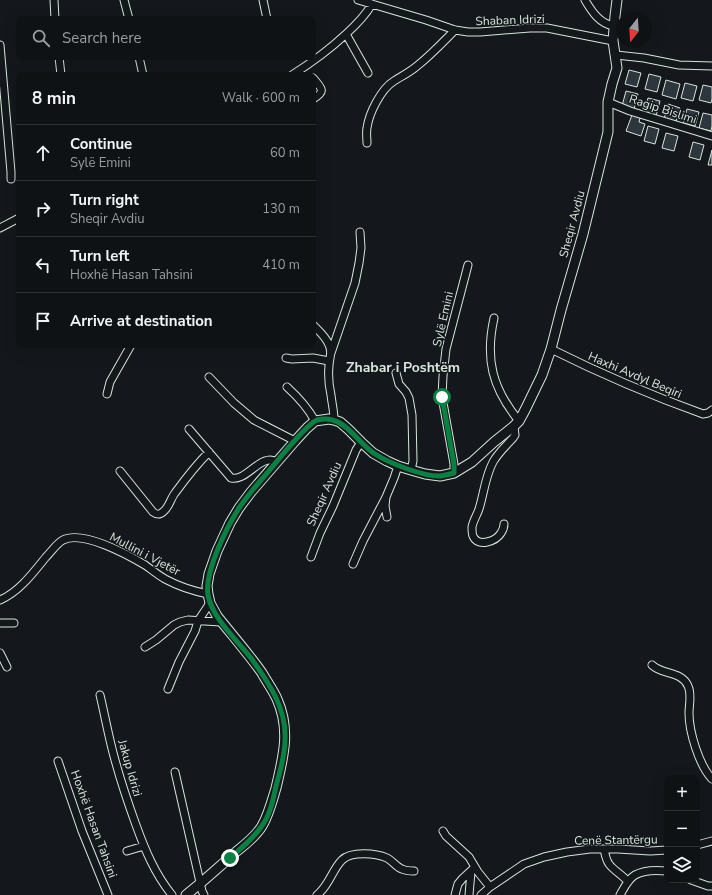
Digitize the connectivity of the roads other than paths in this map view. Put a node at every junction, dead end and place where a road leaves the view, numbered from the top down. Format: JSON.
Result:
{"nodes":[{"id":1,"x":54,"y":0,"type":"edge"},
{"id":2,"x":124,"y":0,"type":"edge"},
{"id":3,"x":263,"y":0,"type":"edge"},
{"id":4,"x":358,"y":0,"type":"edge"},
{"id":5,"x":585,"y":0,"type":"edge"},
{"id":6,"x":617,"y":0,"type":"edge"},
{"id":7,"x":372,"y":4,"type":"junction"},
{"id":8,"x":55,"y":16,"type":"edge"},
{"id":9,"x":128,"y":16,"type":"edge"},
{"id":10,"x":266,"y":16,"type":"edge"},
{"id":11,"x":614,"y":26,"type":"junction"},
{"id":12,"x":455,"y":30,"type":"junction"},
{"id":13,"x":346,"y":34,"type":"junction"},
{"id":14,"x":613,"y":41,"type":"junction"},
{"id":15,"x":0,"y":45,"type":"edge"},
{"id":16,"x":616,"y":55,"type":"junction"},
{"id":17,"x":316,"y":59,"type":"edge"},
{"id":18,"x":59,"y":60,"type":"edge"},
{"id":19,"x":140,"y":60,"type":"edge"},
{"id":20,"x":314,"y":60,"type":"edge"},
{"id":21,"x":712,"y":66,"type":"edge"},
{"id":22,"x":304,"y":67,"type":"junction"},
{"id":23,"x":61,"y":72,"type":"edge"},
{"id":24,"x":142,"y":72,"type":"edge"},
{"id":25,"x":296,"y":72,"type":"edge"},
{"id":26,"x":308,"y":72,"type":"edge"},
{"id":27,"x":368,"y":72,"type":"dead end"},
{"id":28,"x":316,"y":81,"type":"edge"},
{"id":29,"x":316,"y":97,"type":"edge"},
{"id":30,"x":608,"y":102,"type":"junction"},
{"id":31,"x":712,"y":136,"type":"edge"},
{"id":32,"x":367,"y":143,"type":"dead end"},
{"id":33,"x":11,"y":179,"type":"dead end"},
{"id":34,"x":16,"y":220,"type":"edge"},
{"id":35,"x":0,"y":228,"type":"edge"},
{"id":36,"x":360,"y":232,"type":"dead end"},
{"id":37,"x":468,"y":265,"type":"dead end"},
{"id":38,"x":494,"y":318,"type":"dead end"},
{"id":39,"x":316,"y":330,"type":"edge"},
{"id":40,"x":129,"y":348,"type":"edge"},
{"id":41,"x":551,"y":349,"type":"junction"},
{"id":42,"x":331,"y":353,"type":"junction"},
{"id":43,"x":286,"y":358,"type":"dead end"},
{"id":44,"x":329,"y":361,"type":"junction"},
{"id":45,"x":396,"y":374,"type":"dead end"},
{"id":46,"x":209,"y":377,"type":"dead end"},
{"id":47,"x":287,"y":387,"type":"dead end"},
{"id":48,"x":107,"y":394,"type":"dead end"},
{"id":49,"x":712,"y":410,"type":"edge"},
{"id":50,"x":334,"y":420,"type":"junction"},
{"id":51,"x":315,"y":421,"type":"junction"},
{"id":52,"x":516,"y":424,"type":"junction"},
{"id":53,"x":189,"y":429,"type":"dead end"},
{"id":54,"x":295,"y":441,"type":"junction"},
{"id":55,"x":361,"y":442,"type":"junction"},
{"id":56,"x":209,"y":452,"type":"junction"},
{"id":57,"x":277,"y":462,"type":"junction"},
{"id":58,"x":398,"y":466,"type":"junction"},
{"id":59,"x":411,"y":470,"type":"junction"},
{"id":60,"x":120,"y":471,"type":"dead end"},
{"id":61,"x":454,"y":473,"type":"junction"},
{"id":62,"x":386,"y":497,"type":"junction"},
{"id":63,"x":387,"y":517,"type":"dead end"},
{"id":64,"x":504,"y":524,"type":"dead end"},
{"id":65,"x":311,"y":557,"type":"dead end"},
{"id":66,"x":353,"y":564,"type":"dead end"},
{"id":67,"x":209,"y":598,"type":"junction"},
{"id":68,"x":0,"y":600,"type":"edge"},
{"id":69,"x":198,"y":621,"type":"junction"},
{"id":70,"x":222,"y":622,"type":"junction"},
{"id":71,"x":0,"y":623,"type":"edge"},
{"id":72,"x":14,"y":623,"type":"dead end"},
{"id":73,"x":145,"y":647,"type":"dead end"},
{"id":74,"x":0,"y":653,"type":"edge"},
{"id":75,"x":652,"y":665,"type":"dead end"},
{"id":76,"x":7,"y":668,"type":"dead end"},
{"id":77,"x":168,"y":689,"type":"dead end"},
{"id":78,"x":100,"y":695,"type":"dead end"},
{"id":79,"x":58,"y":761,"type":"dead end"},
{"id":80,"x":175,"y":772,"type":"dead end"},
{"id":81,"x":712,"y":779,"type":"edge"},
{"id":82,"x":443,"y":831,"type":"dead end"},
{"id":83,"x":712,"y":841,"type":"edge"},
{"id":84,"x":700,"y":844,"type":"edge"},
{"id":85,"x":144,"y":846,"type":"junction"},
{"id":86,"x":604,"y":849,"type":"junction"},
{"id":87,"x":664,"y":850,"type":"edge"},
{"id":88,"x":127,"y":851,"type":"dead end"},
{"id":89,"x":473,"y":869,"type":"junction"},
{"id":90,"x":414,"y":871,"type":"dead end"},
{"id":91,"x":664,"y":871,"type":"edge"},
{"id":92,"x":628,"y":882,"type":"junction"},
{"id":93,"x":201,"y":883,"type":"junction"},
{"id":94,"x":700,"y":883,"type":"edge"},
{"id":95,"x":712,"y":886,"type":"edge"},
{"id":96,"x":490,"y":887,"type":"junction"},
{"id":97,"x":108,"y":895,"type":"edge"},
{"id":98,"x":172,"y":895,"type":"edge"},
{"id":99,"x":186,"y":895,"type":"edge"},
{"id":100,"x":204,"y":895,"type":"edge"},
{"id":101,"x":317,"y":895,"type":"edge"},
{"id":102,"x":455,"y":895,"type":"edge"},
{"id":103,"x":469,"y":895,"type":"edge"},
{"id":104,"x":481,"y":895,"type":"edge"},
{"id":105,"x":620,"y":895,"type":"edge"}],
"edges":[{"from":1,"to":8,"type":"street"},
{"from":2,"to":9,"type":"street"},
{"from":3,"to":10,"type":"street"},
{"from":4,"to":7,"type":"street","name":"Shaban Idrizi"},
{"from":5,"to":11,"type":"street"},
{"from":6,"to":11,"type":"street","name":"Sheqir Avdiu"},
{"from":7,"to":12,"type":"street","name":"Shaban Idrizi"},
{"from":7,"to":13,"type":"street"},
{"from":11,"to":14,"type":"street","name":"Sheqir Avdiu"},
{"from":12,"to":14,"type":"street","name":"Shaban Idrizi"},
{"from":12,"to":32,"type":"street"},
{"from":13,"to":17,"type":"street"},
{"from":13,"to":27,"type":"street"},
{"from":14,"to":16,"type":"street","name":"Sheqir Avdiu"},
{"from":15,"to":33,"type":"street"},
{"from":16,"to":21,"type":"street"},
{"from":16,"to":30,"type":"street","name":"Sheqir Avdiu"},
{"from":18,"to":23,"type":"street"},
{"from":19,"to":24,"type":"street"},
{"from":20,"to":22,"type":"street"},
{"from":22,"to":25,"type":"street"},
{"from":22,"to":26,"type":"street"},
{"from":28,"to":29,"type":"street"},
{"from":30,"to":31,"type":"street","name":"Ragip Bislimi"},
{"from":30,"to":41,"type":"street","name":"Sheqir Avdiu"},
{"from":34,"to":35,"type":"street"},
{"from":36,"to":42,"type":"street"},
{"from":37,"to":61,"type":"street","name":"Sylë Emini"},
{"from":38,"to":52,"type":"street"},
{"from":39,"to":42,"type":"street"},
{"from":40,"to":48,"type":"street"},
{"from":41,"to":49,"type":"street","name":"Haxhi Avdyl Beqiri"},
{"from":41,"to":52,"type":"street","name":"Sheqir Avdiu"},
{"from":42,"to":44,"type":"street"},
{"from":43,"to":44,"type":"street"},
{"from":44,"to":50,"type":"street"},
{"from":45,"to":59,"type":"street"},
{"from":46,"to":54,"type":"street"},
{"from":47,"to":51,"type":"street"},
{"from":50,"to":51,"type":"street"},
{"from":50,"to":55,"type":"street","name":"Sheqir Avdiu"},
{"from":51,"to":54,"type":"street"},
{"from":52,"to":61,"type":"street","name":"Sheqir Avdiu"},
{"from":52,"to":64,"type":"street","name":"Sheqir Avdiu"},
{"from":53,"to":56,"type":"street"},
{"from":54,"to":57,"type":"street"},
{"from":55,"to":58,"type":"street","name":"Sheqir Avdiu"},
{"from":55,"to":65,"type":"street","name":"Sheqir Avdiu"},
{"from":56,"to":57,"type":"street"},
{"from":56,"to":60,"type":"street"},
{"from":57,"to":67,"type":"street"},
{"from":58,"to":59,"type":"street","name":"Sheqir Avdiu"},
{"from":58,"to":62,"type":"street"},
{"from":59,"to":61,"type":"street","name":"Sheqir Avdiu"},
{"from":62,"to":63,"type":"street"},
{"from":62,"to":66,"type":"street"},
{"from":67,"to":68,"type":"street","name":"Mullini i Vjetër"},
{"from":67,"to":69,"type":"street"},
{"from":67,"to":70,"type":"street"},
{"from":69,"to":70,"type":"street"},
{"from":69,"to":73,"type":"street"},
{"from":69,"to":77,"type":"street"},
{"from":70,"to":93,"type":"street"},
{"from":71,"to":72,"type":"street"},
{"from":74,"to":76,"type":"street"},
{"from":75,"to":81,"type":"street"},
{"from":78,"to":85,"type":"street","name":"Jakup Idrizi"},
{"from":79,"to":97,"type":"street","name":"Hoxhë Hasan Tahsini"},
{"from":80,"to":93,"type":"street"},
{"from":82,"to":89,"type":"street"},
{"from":83,"to":84,"type":"street"},
{"from":85,"to":88,"type":"street"},
{"from":85,"to":98,"type":"street","name":"Jakup Idrizi"},
{"from":86,"to":87,"type":"street","name":"Cenë Stantërgu"},
{"from":86,"to":92,"type":"street"},
{"from":86,"to":96,"type":"street","name":"Cenë Stantërgu"},
{"from":89,"to":96,"type":"street"},
{"from":89,"to":102,"type":"street"},
{"from":89,"to":103,"type":"street"},
{"from":90,"to":101,"type":"street"},
{"from":91,"to":92,"type":"street"},
{"from":92,"to":105,"type":"street"},
{"from":93,"to":99,"type":"street"},
{"from":93,"to":100,"type":"street"},
{"from":94,"to":95,"type":"street"},
{"from":96,"to":104,"type":"street","name":"Cenë Stantërgu"}]}
